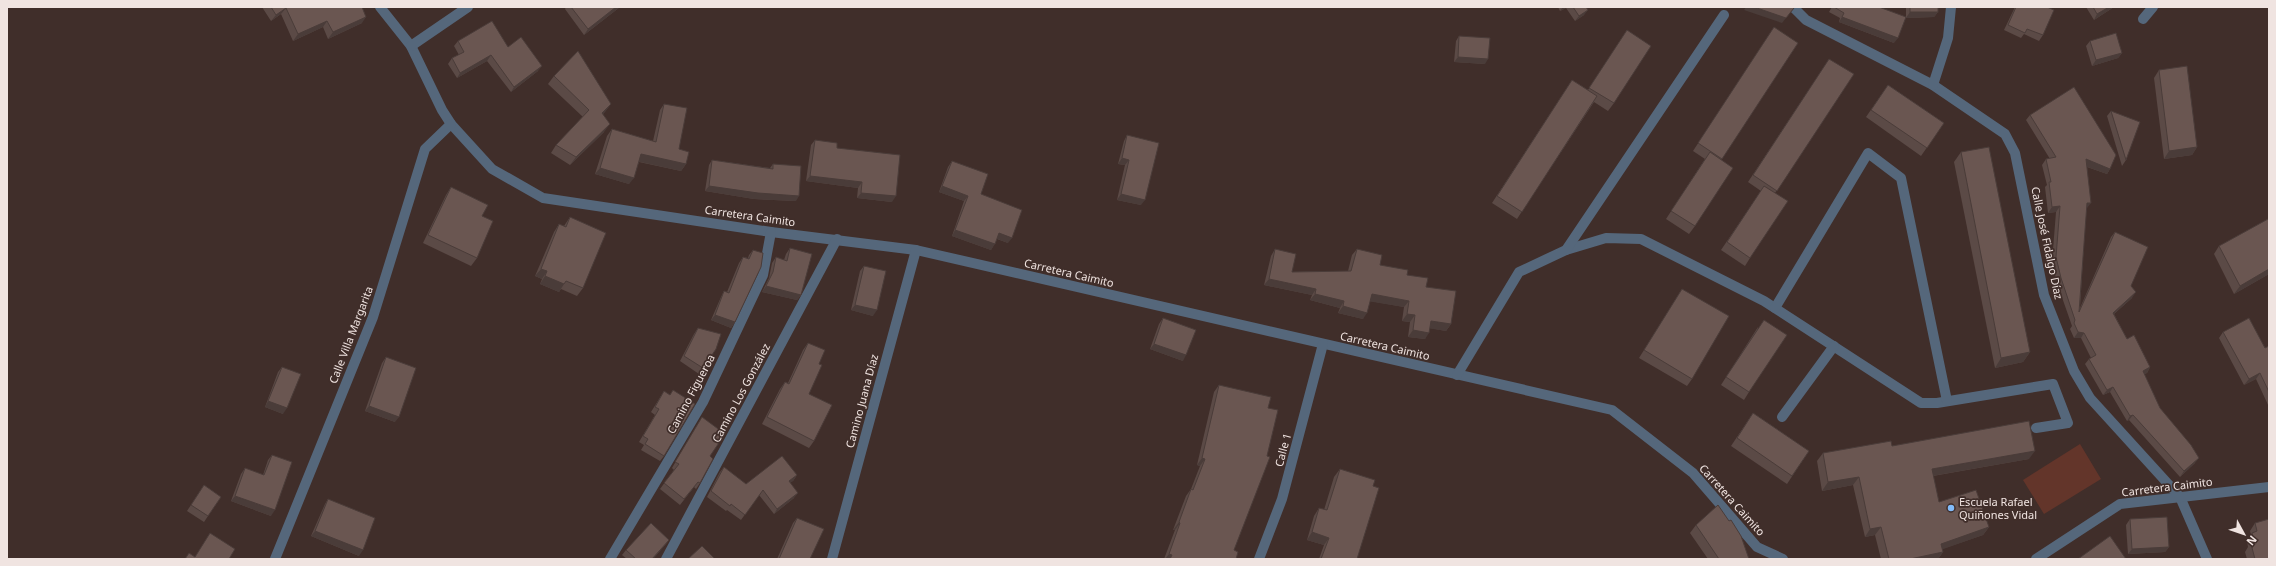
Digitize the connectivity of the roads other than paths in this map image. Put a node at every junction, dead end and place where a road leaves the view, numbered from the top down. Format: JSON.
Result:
{"nodes":[{"id":1,"x":380,"y":7,"type":"edge"},
{"id":2,"x":468,"y":7,"type":"edge"},
{"id":3,"x":1793,"y":7,"type":"edge"},
{"id":4,"x":1950,"y":7,"type":"edge"},
{"id":5,"x":2153,"y":7,"type":"edge"},
{"id":6,"x":1724,"y":15,"type":"dead end"},
{"id":7,"x":2143,"y":19,"type":"dead end"},
{"id":8,"x":411,"y":46,"type":"junction"},
{"id":9,"x":1934,"y":85,"type":"junction"},
{"id":10,"x":451,"y":124,"type":"junction"},
{"id":11,"x":771,"y":232,"type":"junction"},
{"id":12,"x":837,"y":239,"type":"junction"},
{"id":13,"x":916,"y":250,"type":"junction"},
{"id":14,"x":1566,"y":250,"type":"junction"},
{"id":15,"x":1775,"y":308,"type":"junction"},
{"id":16,"x":1323,"y":344,"type":"junction"},
{"id":17,"x":1834,"y":346,"type":"junction"},
{"id":18,"x":1457,"y":375,"type":"junction"},
{"id":19,"x":1947,"y":401,"type":"junction"},
{"id":20,"x":1782,"y":417,"type":"dead end"},
{"id":21,"x":2036,"y":428,"type":"dead end"},
{"id":22,"x":2269,"y":487,"type":"edge"},
{"id":23,"x":2180,"y":497,"type":"junction"},
{"id":24,"x":1757,"y":547,"type":"junction"},
{"id":25,"x":275,"y":559,"type":"edge"},
{"id":26,"x":610,"y":559,"type":"edge"},
{"id":27,"x":666,"y":559,"type":"edge"},
{"id":28,"x":832,"y":559,"type":"edge"},
{"id":29,"x":1259,"y":559,"type":"edge"},
{"id":30,"x":1762,"y":559,"type":"edge"},
{"id":31,"x":1783,"y":559,"type":"edge"},
{"id":32,"x":2036,"y":559,"type":"edge"},
{"id":33,"x":2207,"y":559,"type":"edge"}],
"edges":[{"from":1,"to":8,"type":"street","name":"Carretera Caimito"},
{"from":2,"to":8,"type":"street"},
{"from":3,"to":9,"type":"street","name":"Calle José Fidalgo Díaz"},
{"from":4,"to":9,"type":"street"},
{"from":5,"to":7,"type":"street"},
{"from":6,"to":14,"type":"street"},
{"from":8,"to":10,"type":"street","name":"Carretera Caimito"},
{"from":9,"to":23,"type":"street","name":"Calle José Fidalgo Díaz"},
{"from":10,"to":11,"type":"street","name":"Carretera Caimito"},
{"from":10,"to":25,"type":"street","name":"Calle Villa Margarita"},
{"from":11,"to":12,"type":"street","name":"Carretera Caimito"},
{"from":11,"to":26,"type":"street","name":"Camino Figueroa"},
{"from":12,"to":13,"type":"street","name":"Carretera Caimito"},
{"from":12,"to":27,"type":"street","name":"Camino Los González"},
{"from":13,"to":16,"type":"street","name":"Carretera Caimito"},
{"from":13,"to":28,"type":"street","name":"Camino Juana Díaz"},
{"from":14,"to":15,"type":"street"},
{"from":14,"to":18,"type":"street"},
{"from":15,"to":17,"type":"street"},
{"from":15,"to":19,"type":"street"},
{"from":16,"to":18,"type":"street","name":"Carretera Caimito"},
{"from":16,"to":29,"type":"street","name":"Calle 1"},
{"from":17,"to":19,"type":"street"},
{"from":17,"to":20,"type":"street"},
{"from":18,"to":24,"type":"street","name":"Carretera Caimito"},
{"from":19,"to":21,"type":"street"},
{"from":22,"to":23,"type":"street","name":"Carretera Caimito"},
{"from":23,"to":32,"type":"street","name":"Carretera Caimito"},
{"from":23,"to":33,"type":"street","name":"Calle José Fidalgo Díaz"},
{"from":24,"to":30,"type":"street"},
{"from":24,"to":31,"type":"street","name":"Carretera Caimito"}]}
